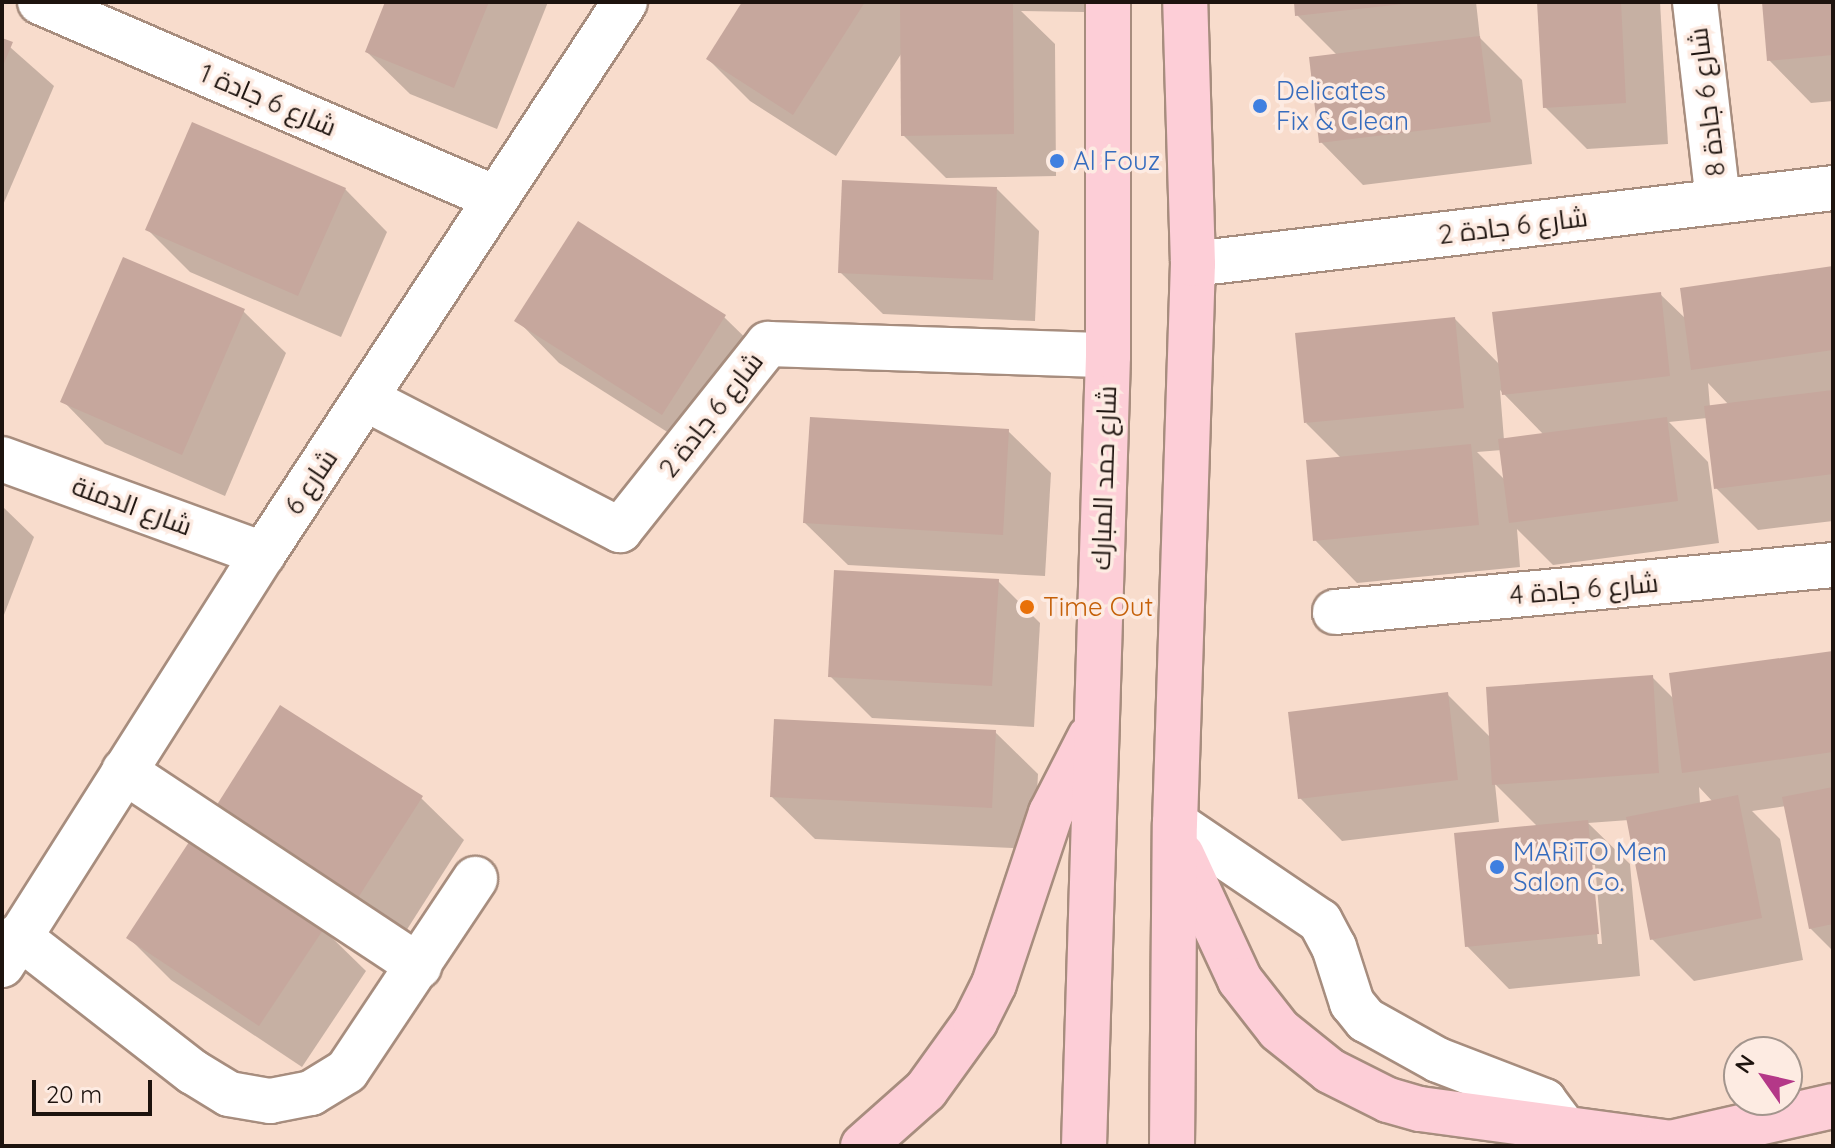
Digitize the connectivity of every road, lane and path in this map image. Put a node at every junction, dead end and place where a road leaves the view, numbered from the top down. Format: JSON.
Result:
{"nodes":[{"id":1,"x":40,"y":2,"type":"edge"},
{"id":2,"x":625,"y":2,"type":"edge"},
{"id":3,"x":1108,"y":2,"type":"edge"},
{"id":4,"x":1185,"y":2,"type":"edge"},
{"id":5,"x":1695,"y":2,"type":"edge"},
{"id":6,"x":103,"y":14,"type":"edge"},
{"id":7,"x":1833,"y":188,"type":"edge"},
{"id":8,"x":496,"y":198,"type":"junction"},
{"id":9,"x":1718,"y":202,"type":"junction"},
{"id":10,"x":1193,"y":264,"type":"junction"},
{"id":11,"x":1108,"y":355,"type":"junction"},
{"id":12,"x":366,"y":399,"type":"junction"},
{"id":13,"x":2,"y":459,"type":"edge"},
{"id":14,"x":263,"y":554,"type":"junction"},
{"id":15,"x":1833,"y":565,"type":"edge"},
{"id":16,"x":1335,"y":612,"type":"dead end"},
{"id":17,"x":1095,"y":728,"type":"junction"},
{"id":18,"x":124,"y":771,"type":"junction"},
{"id":19,"x":1175,"y":832,"type":"junction"},
{"id":20,"x":475,"y":879,"type":"dead end"},
{"id":21,"x":10,"y":950,"type":"edge"},
{"id":22,"x":419,"y":966,"type":"junction"},
{"id":23,"x":1833,"y":1106,"type":"edge"},
{"id":24,"x":1562,"y":1125,"type":"junction"},
{"id":25,"x":1663,"y":1145,"type":"edge"},
{"id":26,"x":863,"y":1146,"type":"edge"},
{"id":27,"x":1084,"y":1146,"type":"edge"},
{"id":28,"x":1172,"y":1146,"type":"edge"}],
"edges":[{"from":1,"to":6,"type":"street","name":"شارع 6 جادة 1"},
{"from":2,"to":8,"type":"street","name":"شارع 6"},
{"from":3,"to":11,"type":"main road","name":"شارع حمد المبارك"},
{"from":4,"to":10,"type":"main road"},
{"from":5,"to":9,"type":"street","name":"شارع 6 جادة 8"},
{"from":6,"to":8,"type":"street","name":"شارع 6 جادة 1"},
{"from":7,"to":9,"type":"street","name":"شارع 6 جادة 2"},
{"from":8,"to":12,"type":"street","name":"شارع 6"},
{"from":9,"to":10,"type":"street","name":"شارع 6 جادة 2"},
{"from":10,"to":19,"type":"main road"},
{"from":11,"to":12,"type":"street","name":"شارع 6 جادة 2"},
{"from":11,"to":17,"type":"main road","name":"شارع حمد المبارك"},
{"from":12,"to":14,"type":"street","name":"شارع 6"},
{"from":13,"to":14,"type":"street","name":"شارع الدمنة"},
{"from":14,"to":18,"type":"street","name":"شارع 6"},
{"from":15,"to":16,"type":"street","name":"شارع 6 جادة 4"},
{"from":17,"to":26,"type":"main road"},
{"from":17,"to":27,"type":"main road","name":"شارع حمد المبارك"},
{"from":18,"to":21,"type":"street","name":"شارع 6"},
{"from":18,"to":22,"type":"street"},
{"from":19,"to":24,"type":"street"},
{"from":19,"to":24,"type":"main road"},
{"from":19,"to":28,"type":"main road"},
{"from":20,"to":22,"type":"street"},
{"from":21,"to":22,"type":"street"},
{"from":23,"to":25,"type":"main road"},
{"from":24,"to":25,"type":"main road"}]}
